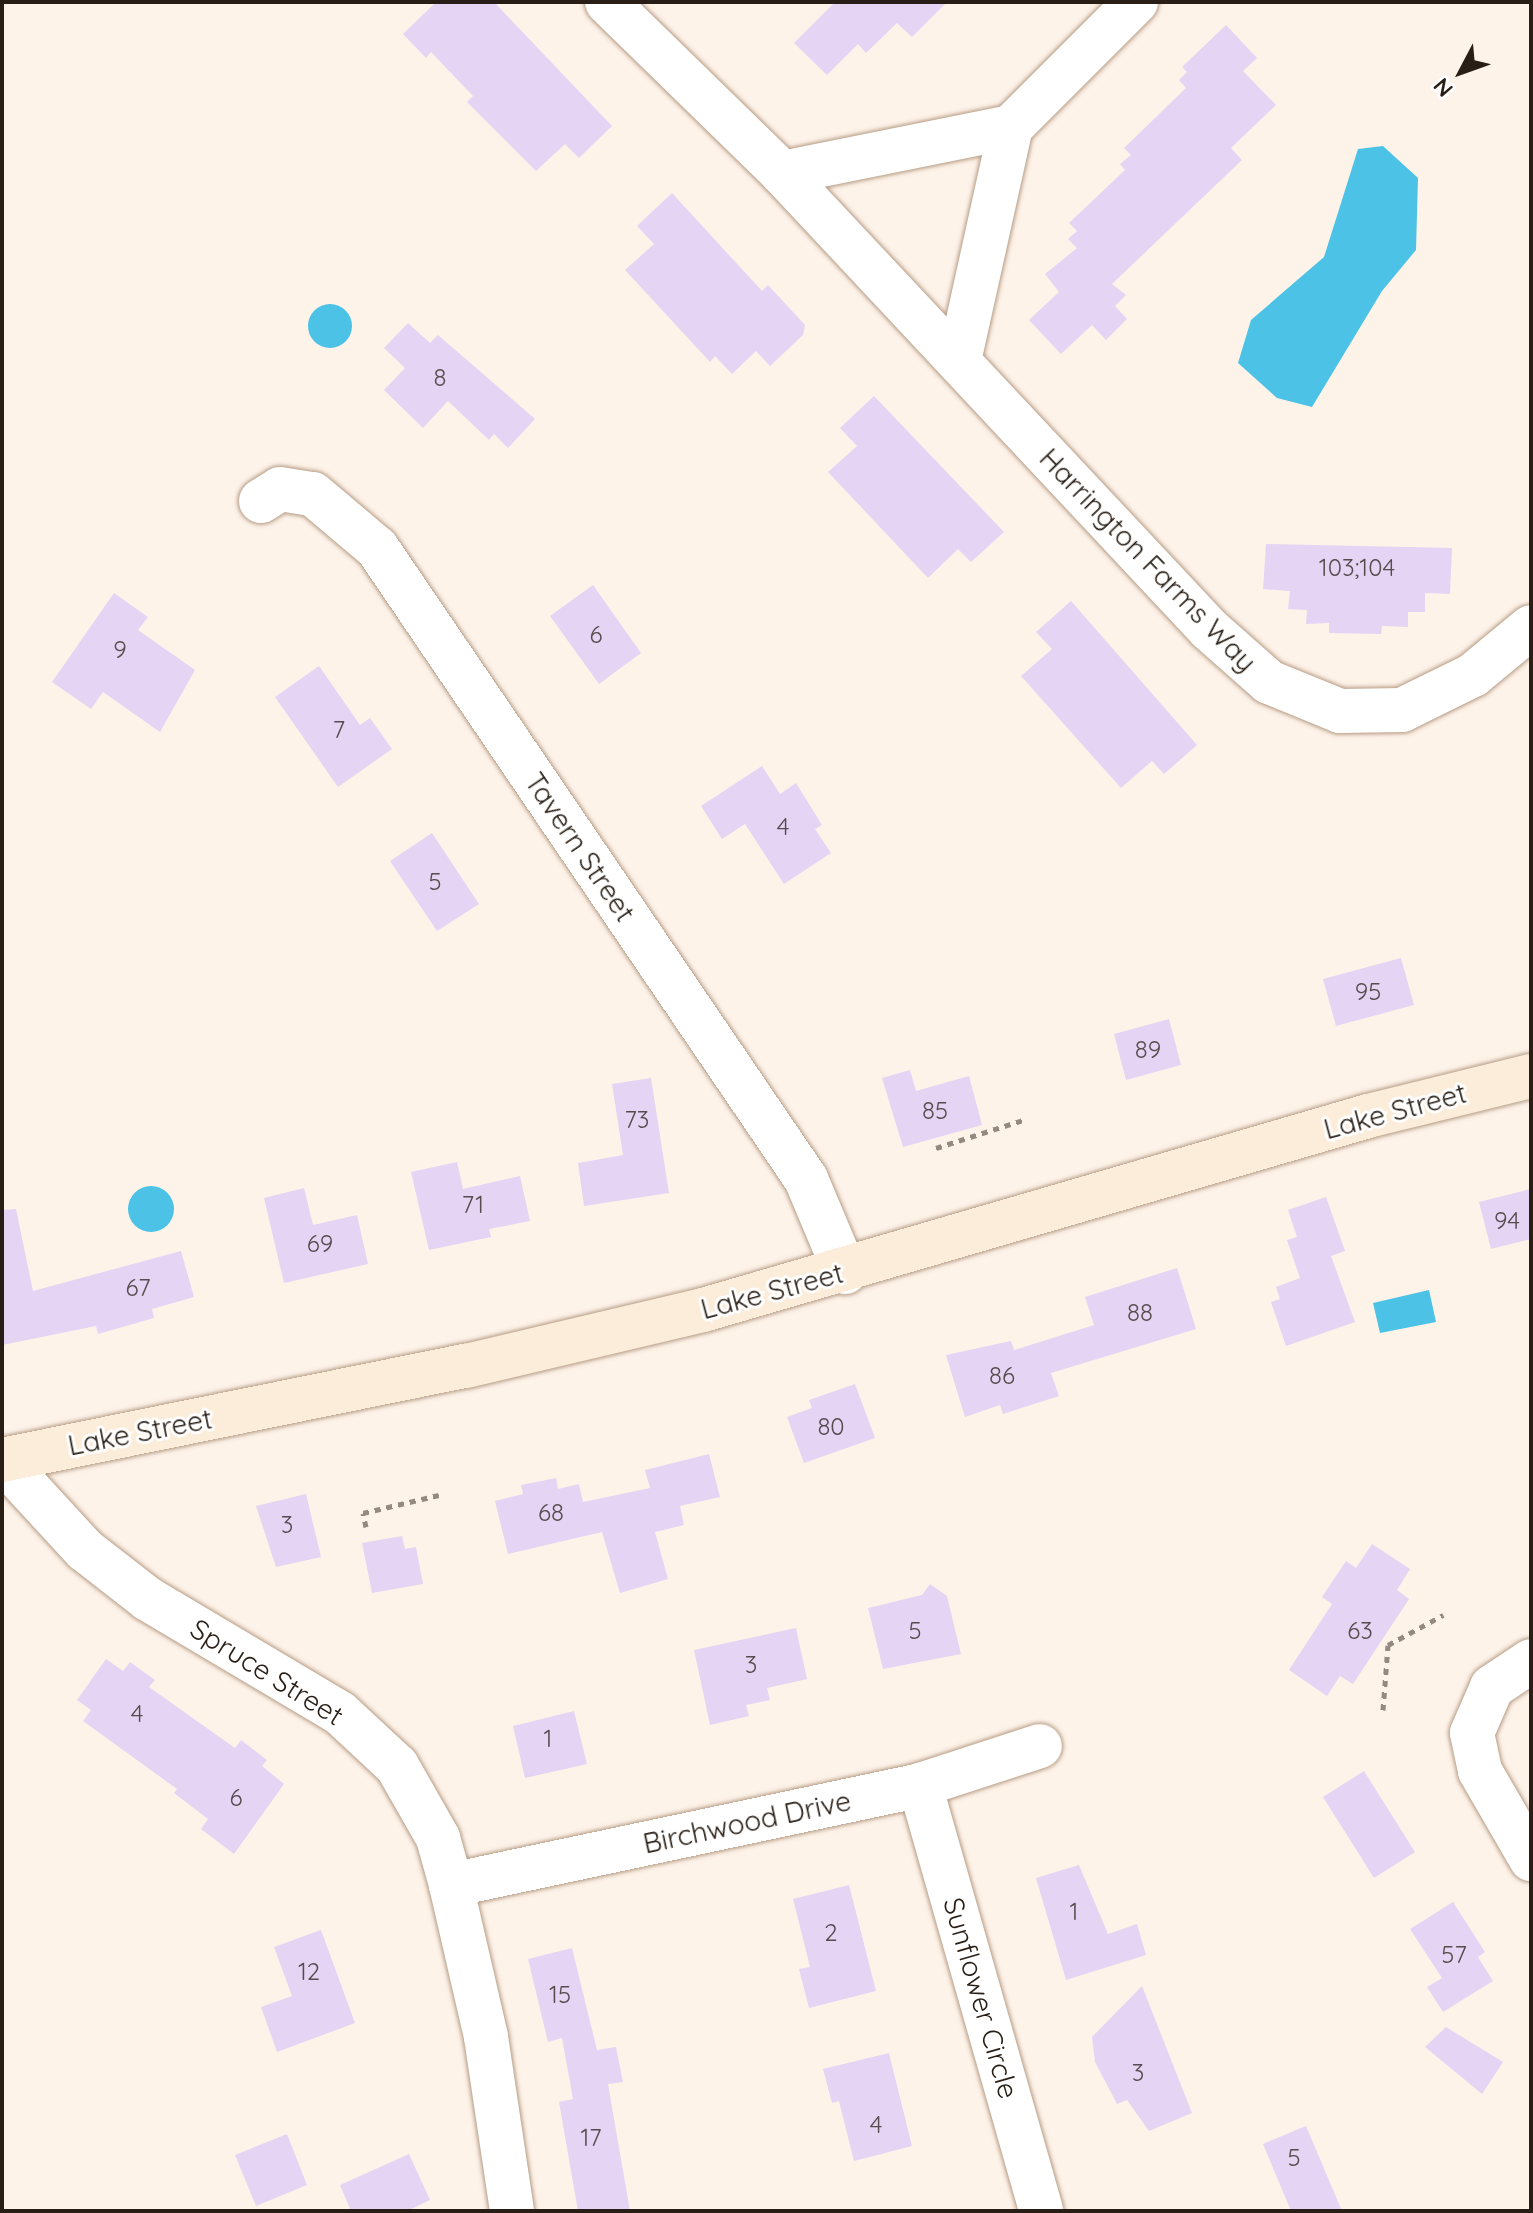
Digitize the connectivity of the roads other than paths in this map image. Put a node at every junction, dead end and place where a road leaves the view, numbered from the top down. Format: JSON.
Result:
{"nodes":[{"id":1,"x":607,"y":2,"type":"edge"},
{"id":2,"x":1136,"y":2,"type":"edge"},
{"id":3,"x":1011,"y":127,"type":"junction"},
{"id":4,"x":782,"y":173,"type":"junction"},
{"id":5,"x":959,"y":361,"type":"junction"},
{"id":6,"x":261,"y":501,"type":"dead end"},
{"id":7,"x":1531,"y":627,"type":"edge"},
{"id":8,"x":1531,"y":1076,"type":"edge"},
{"id":9,"x":845,"y":1272,"type":"junction"},
{"id":10,"x":2,"y":1460,"type":"edge"},
{"id":11,"x":2,"y":1472,"type":"edge"},
{"id":12,"x":1531,"y":1661,"type":"edge"},
{"id":13,"x":1040,"y":1746,"type":"dead end"},
{"id":14,"x":920,"y":1785,"type":"junction"},
{"id":15,"x":1531,"y":1859,"type":"edge"},
{"id":16,"x":451,"y":1885,"type":"junction"},
{"id":17,"x":512,"y":2211,"type":"edge"},
{"id":18,"x":1041,"y":2211,"type":"edge"}],
"edges":[{"from":1,"to":4,"type":"street","name":"Harrington Farms Way"},
{"from":2,"to":3,"type":"street"},
{"from":3,"to":4,"type":"street"},
{"from":3,"to":5,"type":"street"},
{"from":4,"to":5,"type":"street","name":"Harrington Farms Way"},
{"from":5,"to":7,"type":"street","name":"Harrington Farms Way"},
{"from":6,"to":9,"type":"street","name":"Tavern Street"},
{"from":8,"to":9,"type":"street","name":"Lake Street"},
{"from":9,"to":10,"type":"street","name":"Lake Street"},
{"from":11,"to":16,"type":"street","name":"Spruce Street"},
{"from":12,"to":15,"type":"street"},
{"from":13,"to":14,"type":"street","name":"Birchwood Drive"},
{"from":14,"to":16,"type":"street","name":"Birchwood Drive"},
{"from":14,"to":18,"type":"street","name":"Sunflower Circle"},
{"from":16,"to":17,"type":"street","name":"Spruce Street"}]}
